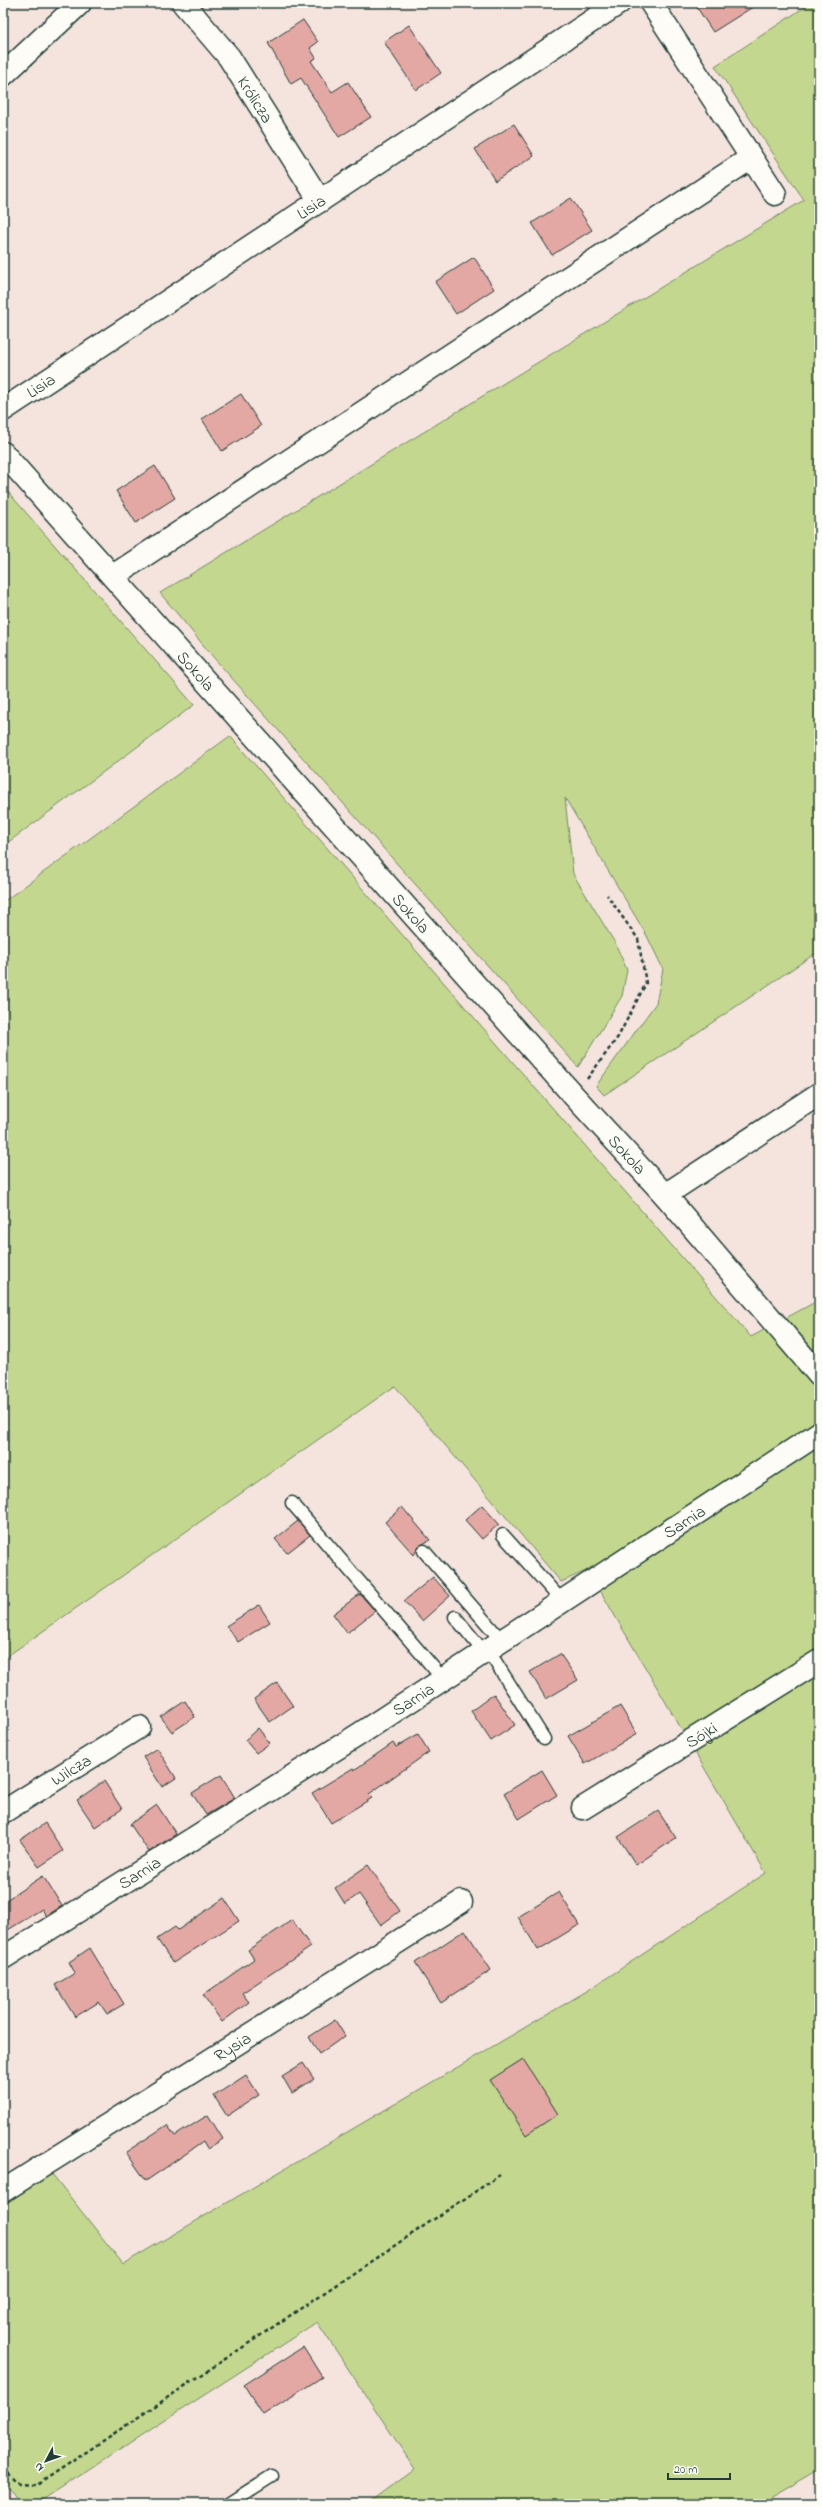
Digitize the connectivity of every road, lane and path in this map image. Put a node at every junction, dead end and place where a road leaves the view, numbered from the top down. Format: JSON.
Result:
{"nodes":[{"id":1,"x":183,"y":3,"type":"edge"},
{"id":2,"x":619,"y":3,"type":"edge"},
{"id":3,"x":651,"y":3,"type":"edge"},
{"id":4,"x":71,"y":6,"type":"edge"},
{"id":5,"x":3,"y":76,"type":"edge"},
{"id":6,"x":751,"y":158,"type":"junction"},
{"id":7,"x":775,"y":194,"type":"dead end"},
{"id":8,"x":320,"y":201,"type":"junction"},
{"id":9,"x":3,"y":410,"type":"edge"},
{"id":10,"x":3,"y":453,"type":"edge"},
{"id":11,"x":112,"y":576,"type":"junction"},
{"id":12,"x":607,"y":895,"type":"dead end"},
{"id":13,"x":819,"y":1094,"type":"edge"},
{"id":14,"x":574,"y":1096,"type":"junction"},
{"id":15,"x":665,"y":1195,"type":"junction"},
{"id":16,"x":819,"y":1375,"type":"edge"},
{"id":17,"x":819,"y":1433,"type":"edge"},
{"id":18,"x":292,"y":1503,"type":"dead end"},
{"id":19,"x":503,"y":1535,"type":"dead end"},
{"id":20,"x":424,"y":1551,"type":"dead end"},
{"id":21,"x":562,"y":1601,"type":"junction"},
{"id":22,"x":455,"y":1618,"type":"dead end"},
{"id":23,"x":491,"y":1648,"type":"junction"},
{"id":24,"x":819,"y":1662,"type":"edge"},
{"id":25,"x":443,"y":1679,"type":"junction"},
{"id":26,"x":139,"y":1727,"type":"dead end"},
{"id":27,"x":544,"y":1739,"type":"dead end"},
{"id":28,"x":583,"y":1808,"type":"dead end"},
{"id":29,"x":3,"y":1812,"type":"edge"},
{"id":30,"x":461,"y":1902,"type":"dead end"},
{"id":31,"x":3,"y":1958,"type":"edge"},
{"id":32,"x":500,"y":2175,"type":"dead end"},
{"id":33,"x":3,"y":2191,"type":"edge"},
{"id":34,"x":3,"y":2467,"type":"edge"},
{"id":35,"x":272,"y":2476,"type":"dead end"},
{"id":36,"x":228,"y":2504,"type":"edge"}],
"edges":[{"from":1,"to":8,"type":"street","name":"Królicza"},
{"from":2,"to":8,"type":"street","name":"Lisia"},
{"from":3,"to":6,"type":"street"},
{"from":4,"to":5,"type":"street"},
{"from":6,"to":7,"type":"street"},
{"from":6,"to":11,"type":"street"},
{"from":8,"to":9,"type":"street","name":"Lisia"},
{"from":10,"to":11,"type":"street","name":"Sokola"},
{"from":11,"to":14,"type":"street","name":"Sokola"},
{"from":12,"to":14,"type":"path"},
{"from":13,"to":15,"type":"street"},
{"from":14,"to":15,"type":"street","name":"Sokola"},
{"from":15,"to":16,"type":"street","name":"Sokola"},
{"from":17,"to":21,"type":"street","name":"Sarnia"},
{"from":18,"to":25,"type":"lane"},
{"from":19,"to":21,"type":"lane"},
{"from":20,"to":23,"type":"lane"},
{"from":21,"to":23,"type":"street","name":"Sarnia"},
{"from":22,"to":23,"type":"lane"},
{"from":23,"to":25,"type":"street","name":"Sarnia"},
{"from":23,"to":27,"type":"lane"},
{"from":24,"to":28,"type":"street","name":"Sójki"},
{"from":25,"to":31,"type":"street","name":"Sarnia"},
{"from":26,"to":29,"type":"street","name":"Wilcza"},
{"from":30,"to":33,"type":"street","name":"Rysia"},
{"from":32,"to":34,"type":"path"},
{"from":35,"to":36,"type":"lane"}]}
